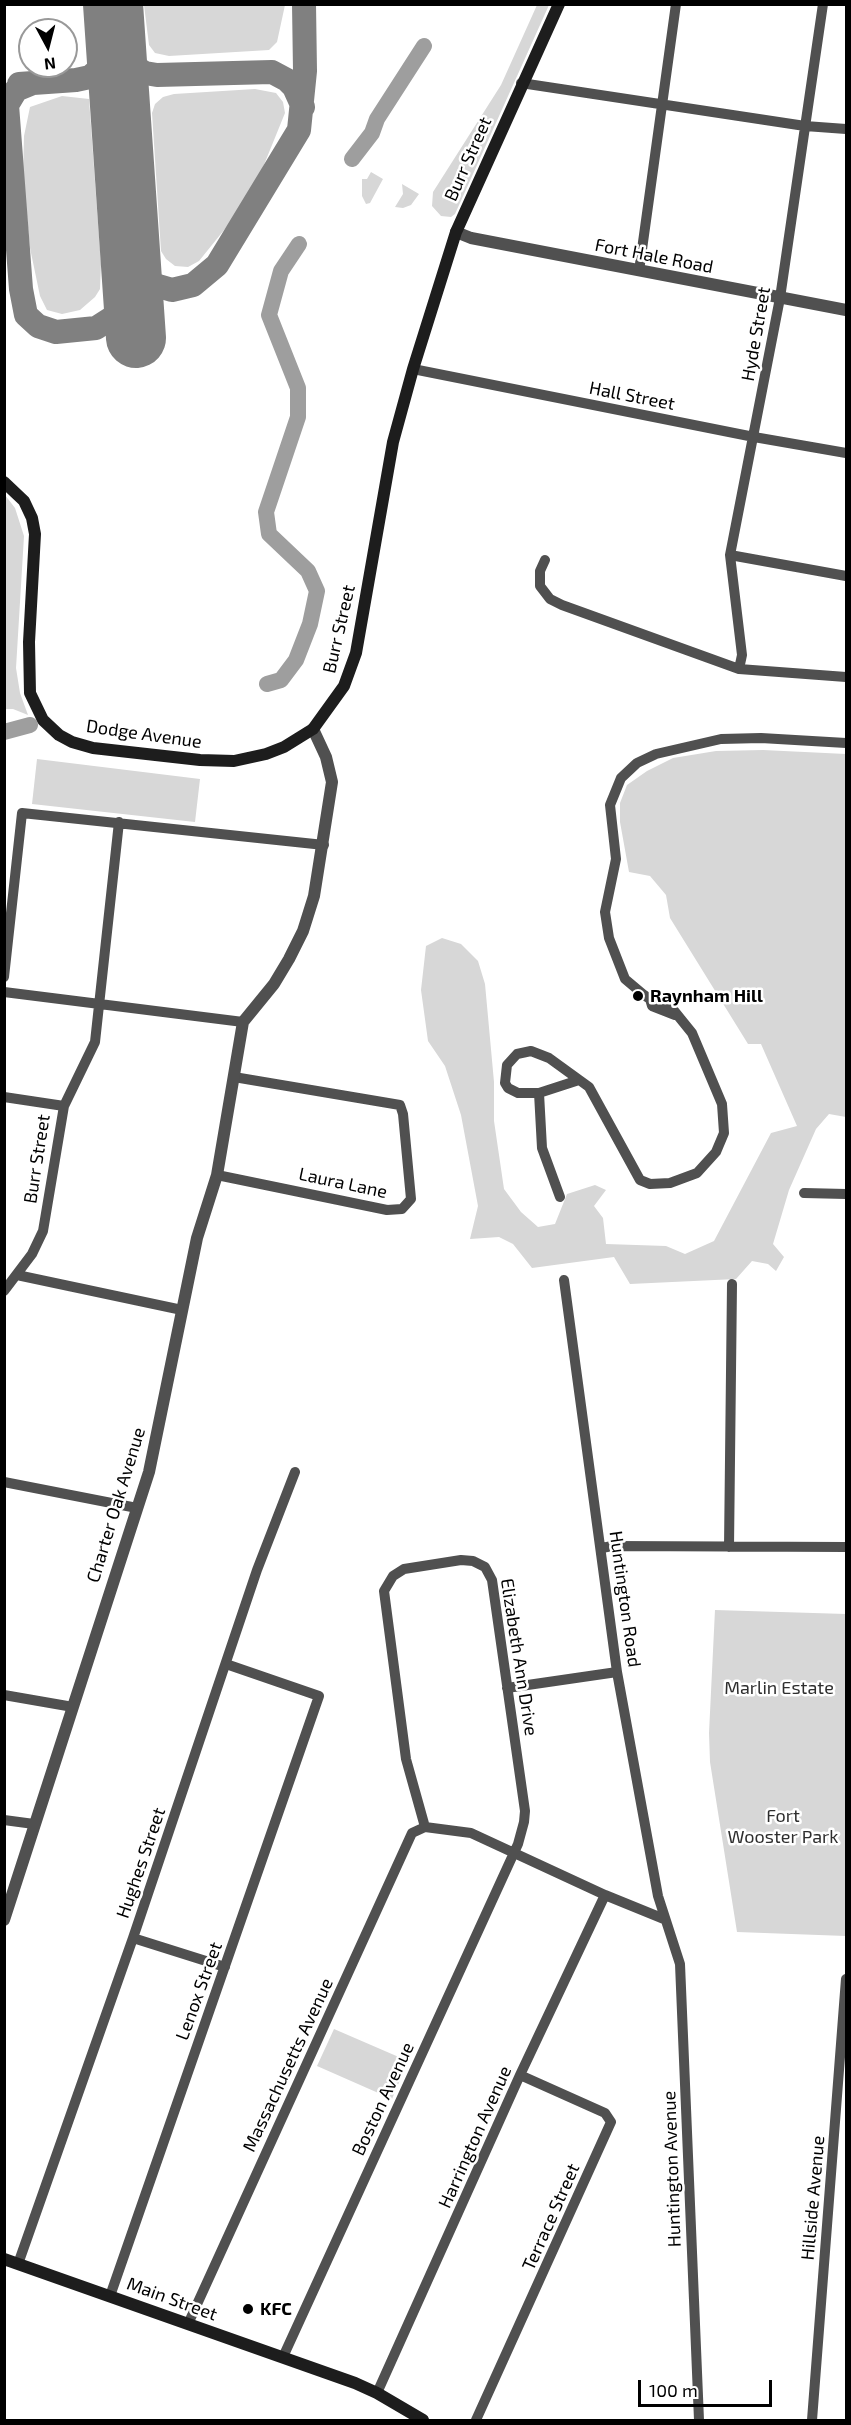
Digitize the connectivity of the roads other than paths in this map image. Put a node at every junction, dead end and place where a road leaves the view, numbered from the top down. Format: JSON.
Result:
{"nodes":[{"id":1,"x":559,"y":4,"type":"edge"},
{"id":2,"x":676,"y":4,"type":"edge"},
{"id":3,"x":823,"y":4,"type":"edge"},
{"id":4,"x":521,"y":83,"type":"junction"},
{"id":5,"x":662,"y":104,"type":"junction"},
{"id":6,"x":805,"y":126,"type":"junction"},
{"id":7,"x":846,"y":129,"type":"edge"},
{"id":8,"x":456,"y":232,"type":"junction"},
{"id":9,"x":639,"y":271,"type":"junction"},
{"id":10,"x":780,"y":298,"type":"junction"},
{"id":11,"x":846,"y":310,"type":"edge"},
{"id":12,"x":413,"y":369,"type":"junction"},
{"id":13,"x":753,"y":437,"type":"junction"},
{"id":14,"x":846,"y":453,"type":"edge"},
{"id":15,"x":4,"y":482,"type":"edge"},
{"id":16,"x":730,"y":555,"type":"junction"},
{"id":17,"x":545,"y":560,"type":"dead end"},
{"id":18,"x":846,"y":576,"type":"edge"},
{"id":19,"x":739,"y":669,"type":"junction"},
{"id":20,"x":846,"y":677,"type":"edge"},
{"id":21,"x":313,"y":729,"type":"junction"},
{"id":22,"x":846,"y":743,"type":"edge"},
{"id":23,"x":119,"y":822,"type":"junction"},
{"id":24,"x":324,"y":845,"type":"junction"},
{"id":25,"x":4,"y":977,"type":"edge"},
{"id":26,"x":4,"y":992,"type":"edge"},
{"id":27,"x":98,"y":1005,"type":"junction"},
{"id":28,"x":243,"y":1022,"type":"junction"},
{"id":29,"x":234,"y":1077,"type":"junction"},
{"id":30,"x":579,"y":1080,"type":"junction"},
{"id":31,"x":539,"y":1093,"type":"junction"},
{"id":32,"x":4,"y":1097,"type":"edge"},
{"id":33,"x":64,"y":1106,"type":"junction"},
{"id":34,"x":217,"y":1175,"type":"junction"},
{"id":35,"x":804,"y":1193,"type":"dead end"},
{"id":36,"x":846,"y":1194,"type":"edge"},
{"id":37,"x":560,"y":1197,"type":"dead end"},
{"id":38,"x":17,"y":1275,"type":"junction"},
{"id":39,"x":564,"y":1280,"type":"dead end"},
{"id":40,"x":732,"y":1284,"type":"dead end"},
{"id":41,"x":4,"y":1291,"type":"edge"},
{"id":42,"x":182,"y":1310,"type":"junction"},
{"id":43,"x":295,"y":1472,"type":"dead end"},
{"id":44,"x":4,"y":1482,"type":"edge"},
{"id":45,"x":137,"y":1508,"type":"junction"},
{"id":46,"x":729,"y":1547,"type":"junction"},
{"id":47,"x":846,"y":1547,"type":"edge"},
{"id":48,"x":602,"y":1548,"type":"junction"},
{"id":49,"x":226,"y":1664,"type":"junction"},
{"id":50,"x":617,"y":1672,"type":"junction"},
{"id":51,"x":507,"y":1688,"type":"junction"},
{"id":52,"x":4,"y":1695,"type":"edge"},
{"id":53,"x":73,"y":1707,"type":"junction"},
{"id":54,"x":4,"y":1820,"type":"edge"},
{"id":55,"x":34,"y":1824,"type":"junction"},
{"id":56,"x":424,"y":1827,"type":"junction"},
{"id":57,"x":513,"y":1854,"type":"junction"},
{"id":58,"x":605,"y":1895,"type":"junction"},
{"id":59,"x":664,"y":1919,"type":"junction"},
{"id":60,"x":4,"y":1920,"type":"edge"},
{"id":61,"x":133,"y":1938,"type":"junction"},
{"id":62,"x":225,"y":1967,"type":"junction"},
{"id":63,"x":846,"y":1979,"type":"edge"},
{"id":64,"x":520,"y":2075,"type":"junction"},
{"id":65,"x":4,"y":2259,"type":"edge"},
{"id":66,"x":18,"y":2264,"type":"junction"},
{"id":67,"x":110,"y":2296,"type":"junction"},
{"id":68,"x":188,"y":2324,"type":"junction"},
{"id":69,"x":283,"y":2357,"type":"junction"},
{"id":70,"x":377,"y":2393,"type":"junction"},
{"id":71,"x":423,"y":2421,"type":"edge"},
{"id":72,"x":476,"y":2421,"type":"edge"},
{"id":73,"x":699,"y":2421,"type":"edge"},
{"id":74,"x":812,"y":2421,"type":"edge"}],
"edges":[{"from":1,"to":4,"type":"main road","name":"Burr Street"},
{"from":2,"to":5,"type":"street"},
{"from":3,"to":6,"type":"street","name":"Hyde Street"},
{"from":4,"to":5,"type":"street"},
{"from":4,"to":8,"type":"main road","name":"Burr Street"},
{"from":5,"to":6,"type":"street"},
{"from":5,"to":9,"type":"street"},
{"from":6,"to":7,"type":"street"},
{"from":6,"to":10,"type":"street","name":"Hyde Street"},
{"from":8,"to":9,"type":"street","name":"Fort Hale Road"},
{"from":8,"to":12,"type":"main road","name":"Burr Street"},
{"from":9,"to":10,"type":"street","name":"Fort Hale Road"},
{"from":10,"to":11,"type":"street","name":"Fort Hale Road"},
{"from":10,"to":13,"type":"street","name":"Hyde Street"},
{"from":12,"to":13,"type":"street","name":"Hall Street"},
{"from":12,"to":21,"type":"main road","name":"Burr Street"},
{"from":13,"to":14,"type":"street","name":"Hall Street"},
{"from":13,"to":16,"type":"street","name":"Hyde Street"},
{"from":15,"to":21,"type":"main road","name":"Dodge Avenue"},
{"from":16,"to":18,"type":"street"},
{"from":16,"to":19,"type":"street","name":"Hyde Street"},
{"from":17,"to":19,"type":"street"},
{"from":19,"to":20,"type":"street"},
{"from":21,"to":24,"type":"street"},
{"from":22,"to":30,"type":"street"},
{"from":23,"to":24,"type":"street"},
{"from":23,"to":25,"type":"street"},
{"from":23,"to":27,"type":"street","name":"Burr Street"},
{"from":24,"to":28,"type":"street"},
{"from":26,"to":27,"type":"street"},
{"from":27,"to":28,"type":"street"},
{"from":27,"to":33,"type":"street","name":"Burr Street"},
{"from":28,"to":29,"type":"street","name":"Charter Oak Avenue"},
{"from":29,"to":34,"type":"street","name":"Charter Oak Avenue"},
{"from":29,"to":34,"type":"street","name":"Laura Lane"},
{"from":30,"to":31,"type":"street"},
{"from":30,"to":31,"type":"street"},
{"from":31,"to":37,"type":"street"},
{"from":32,"to":33,"type":"street"},
{"from":33,"to":38,"type":"street","name":"Burr Street"},
{"from":34,"to":42,"type":"street","name":"Charter Oak Avenue"},
{"from":35,"to":36,"type":"street"},
{"from":38,"to":41,"type":"street","name":"Burr Street"},
{"from":38,"to":42,"type":"street"},
{"from":39,"to":48,"type":"street","name":"Huntington Road"},
{"from":40,"to":46,"type":"street"},
{"from":42,"to":45,"type":"street","name":"Charter Oak Avenue"},
{"from":43,"to":49,"type":"street","name":"Hughes Street"},
{"from":44,"to":45,"type":"street"},
{"from":45,"to":53,"type":"street","name":"Charter Oak Avenue"},
{"from":46,"to":47,"type":"street"},
{"from":46,"to":48,"type":"street"},
{"from":48,"to":50,"type":"street","name":"Huntington Road"},
{"from":49,"to":61,"type":"street","name":"Hughes Street"},
{"from":49,"to":62,"type":"street","name":"Lenox Street"},
{"from":50,"to":51,"type":"street"},
{"from":50,"to":59,"type":"street","name":"Huntington Road"},
{"from":51,"to":56,"type":"street","name":"Elizabeth Ann Drive"},
{"from":51,"to":57,"type":"street","name":"Elizabeth Ann Drive"},
{"from":52,"to":53,"type":"street"},
{"from":53,"to":55,"type":"street","name":"Charter Oak Avenue"},
{"from":54,"to":55,"type":"street"},
{"from":55,"to":60,"type":"street","name":"Charter Oak Avenue"},
{"from":56,"to":57,"type":"street"},
{"from":56,"to":68,"type":"street","name":"Massachusetts Avenue"},
{"from":57,"to":58,"type":"street"},
{"from":57,"to":69,"type":"street","name":"Boston Avenue"},
{"from":58,"to":59,"type":"street"},
{"from":58,"to":64,"type":"street","name":"Harrington Avenue"},
{"from":59,"to":73,"type":"street","name":"Huntington Avenue"},
{"from":61,"to":62,"type":"street"},
{"from":61,"to":66,"type":"street","name":"Hughes Street"},
{"from":62,"to":67,"type":"street","name":"Lenox Street"},
{"from":63,"to":74,"type":"street","name":"Hillside Avenue"},
{"from":64,"to":70,"type":"street","name":"Harrington Avenue"},
{"from":64,"to":72,"type":"street","name":"Terrace Street"},
{"from":65,"to":66,"type":"main road","name":"Main Street"},
{"from":66,"to":67,"type":"main road","name":"Main Street"},
{"from":67,"to":68,"type":"main road","name":"Main Street"},
{"from":68,"to":69,"type":"main road","name":"Main Street"},
{"from":69,"to":70,"type":"main road","name":"Main Street"},
{"from":70,"to":71,"type":"main road","name":"Main Street"}]}
